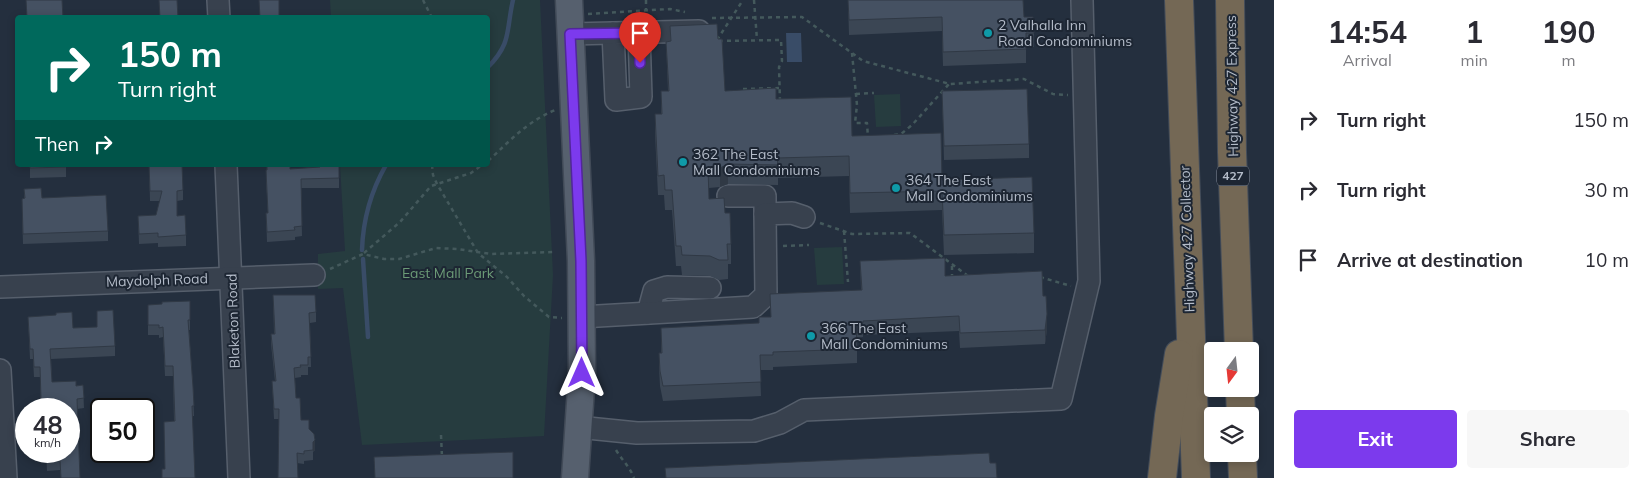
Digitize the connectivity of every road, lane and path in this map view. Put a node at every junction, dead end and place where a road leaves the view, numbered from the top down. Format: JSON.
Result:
{"nodes":[{"id":1,"x":218,"y":0,"type":"edge"},
{"id":2,"x":423,"y":0,"type":"edge"},
{"id":3,"x":646,"y":0,"type":"edge"},
{"id":4,"x":744,"y":0,"type":"edge"},
{"id":5,"x":754,"y":0,"type":"edge"},
{"id":6,"x":1082,"y":0,"type":"edge"},
{"id":7,"x":1179,"y":0,"type":"edge"},
{"id":8,"x":1230,"y":0,"type":"edge"},
{"id":9,"x":646,"y":10,"type":"junction"},
{"id":10,"x":689,"y":14,"type":"dead end"},
{"id":11,"x":219,"y":15,"type":"edge"},
{"id":12,"x":430,"y":15,"type":"edge"},
{"id":13,"x":569,"y":16,"type":"edge"},
{"id":14,"x":732,"y":18,"type":"junction"},
{"id":15,"x":756,"y":18,"type":"junction"},
{"id":16,"x":708,"y":24,"type":"joint"},
{"id":17,"x":613,"y":33,"type":"junction"},
{"id":18,"x":639,"y":33,"type":"junction"},
{"id":19,"x":757,"y":40,"type":"junction"},
{"id":20,"x":852,"y":52,"type":"junction"},
{"id":21,"x":950,"y":84,"type":"junction"},
{"id":22,"x":780,"y":88,"type":"junction"},
{"id":23,"x":743,"y":89,"type":"edge"},
{"id":24,"x":856,"y":94,"type":"junction"},
{"id":25,"x":874,"y":94,"type":"dead end"},
{"id":26,"x":1084,"y":96,"type":"junction"},
{"id":27,"x":574,"y":102,"type":"junction"},
{"id":28,"x":780,"y":105,"type":"edge"},
{"id":29,"x":893,"y":135,"type":"edge"},
{"id":30,"x":876,"y":137,"type":"edge"},
{"id":31,"x":490,"y":160,"type":"edge"},
{"id":32,"x":226,"y":167,"type":"edge"},
{"id":33,"x":432,"y":167,"type":"edge"},
{"id":34,"x":480,"y":167,"type":"edge"},
{"id":35,"x":437,"y":184,"type":"junction"},
{"id":36,"x":728,"y":196,"type":"dead end"},
{"id":37,"x":765,"y":214,"type":"junction"},
{"id":38,"x":804,"y":217,"type":"joint"},
{"id":39,"x":844,"y":231,"type":"junction"},
{"id":40,"x":809,"y":245,"type":"dead end"},
{"id":41,"x":765,"y":247,"type":"junction"},
{"id":42,"x":555,"y":252,"type":"dead end"},
{"id":43,"x":478,"y":253,"type":"junction"},
{"id":44,"x":363,"y":254,"type":"junction"},
{"id":45,"x":952,"y":264,"type":"junction"},
{"id":46,"x":314,"y":275,"type":"joint"},
{"id":47,"x":969,"y":277,"type":"edge"},
{"id":48,"x":1032,"y":277,"type":"edge"},
{"id":49,"x":231,"y":278,"type":"junction"},
{"id":50,"x":952,"y":281,"type":"edge"},
{"id":51,"x":848,"y":282,"type":"dead end"},
{"id":52,"x":0,"y":287,"type":"edge"},
{"id":53,"x":710,"y":288,"type":"dead end"},
{"id":54,"x":1087,"y":291,"type":"junction"},
{"id":55,"x":1188,"y":298,"type":"junction"},
{"id":56,"x":648,"y":314,"type":"junction"},
{"id":57,"x":581,"y":317,"type":"junction"},
{"id":58,"x":1239,"y":342,"type":"edge"},
{"id":59,"x":0,"y":370,"type":"edge"},
{"id":60,"x":578,"y":427,"type":"junction"},
{"id":61,"x":608,"y":430,"type":"junction"},
{"id":62,"x":442,"y":435,"type":"dead end"},
{"id":63,"x":442,"y":461,"type":"edge"},
{"id":64,"x":1242,"y":462,"type":"edge"},
{"id":65,"x":6,"y":478,"type":"edge"},
{"id":66,"x":239,"y":478,"type":"edge"},
{"id":67,"x":575,"y":478,"type":"edge"},
{"id":68,"x":634,"y":478,"type":"edge"},
{"id":69,"x":1162,"y":478,"type":"edge"},
{"id":70,"x":1196,"y":478,"type":"edge"},
{"id":71,"x":1243,"y":478,"type":"edge"}],
"edges":[{"from":1,"to":11,"type":"street"},
{"from":2,"to":12,"type":"path"},
{"from":3,"to":9,"type":"path"},
{"from":4,"to":14,"type":"path"},
{"from":5,"to":15,"type":"path"},
{"from":6,"to":26,"type":"street"},
{"from":7,"to":55,"type":"highway","name":"Highway 427 Collector"},
{"from":8,"to":58,"type":"highway","name":"Highway 427 Express","number":"427"},
{"from":9,"to":10,"type":"path"},
{"from":9,"to":13,"type":"path"},
{"from":13,"to":17,"type":"street"},
{"from":13,"to":27,"type":"main road"},
{"from":14,"to":15,"type":"path"},
{"from":14,"to":16,"type":"path"},
{"from":14,"to":19,"type":"path"},
{"from":15,"to":19,"type":"path"},
{"from":15,"to":20,"type":"path"},
{"from":16,"to":18,"type":"street"},
{"from":17,"to":18,"type":"street"},
{"from":17,"to":18,"type":"street"},
{"from":19,"to":22,"type":"path"},
{"from":20,"to":21,"type":"path"},
{"from":20,"to":24,"type":"path"},
{"from":21,"to":26,"type":"path"},
{"from":21,"to":29,"type":"path"},
{"from":22,"to":23,"type":"path"},
{"from":22,"to":28,"type":"path"},
{"from":24,"to":25,"type":"path"},
{"from":24,"to":30,"type":"path"},
{"from":26,"to":54,"type":"street"},
{"from":27,"to":31,"type":"path"},
{"from":27,"to":57,"type":"main road"},
{"from":32,"to":49,"type":"street","name":"Blaketon Road"},
{"from":33,"to":35,"type":"path"},
{"from":34,"to":35,"type":"path"},
{"from":35,"to":43,"type":"path"},
{"from":35,"to":44,"type":"path"},
{"from":36,"to":37,"type":"street"},
{"from":37,"to":38,"type":"street"},
{"from":37,"to":41,"type":"street"},
{"from":38,"to":39,"type":"path"},
{"from":39,"to":45,"type":"path"},
{"from":39,"to":51,"type":"path"},
{"from":40,"to":41,"type":"path"},
{"from":41,"to":56,"type":"street"},
{"from":42,"to":43,"type":"path"},
{"from":43,"to":44,"type":"path"},
{"from":43,"to":57,"type":"path"},
{"from":44,"to":46,"type":"path"},
{"from":45,"to":47,"type":"path"},
{"from":45,"to":50,"type":"path"},
{"from":46,"to":49,"type":"street","name":"Maydolph Road"},
{"from":48,"to":54,"type":"path"},
{"from":49,"to":52,"type":"street","name":"Maydolph Road"},
{"from":49,"to":66,"type":"street","name":"Blaketon Road"},
{"from":53,"to":56,"type":"street"},
{"from":54,"to":61,"type":"street"},
{"from":55,"to":69,"type":"highway"},
{"from":55,"to":70,"type":"highway","name":"Highway 427 Collector"},
{"from":56,"to":57,"type":"street"},
{"from":57,"to":60,"type":"main road"},
{"from":59,"to":65,"type":"street"},
{"from":60,"to":61,"type":"street"},
{"from":60,"to":67,"type":"main road"},
{"from":61,"to":68,"type":"path"},
{"from":62,"to":63,"type":"path"},
{"from":64,"to":71,"type":"highway"}]}
